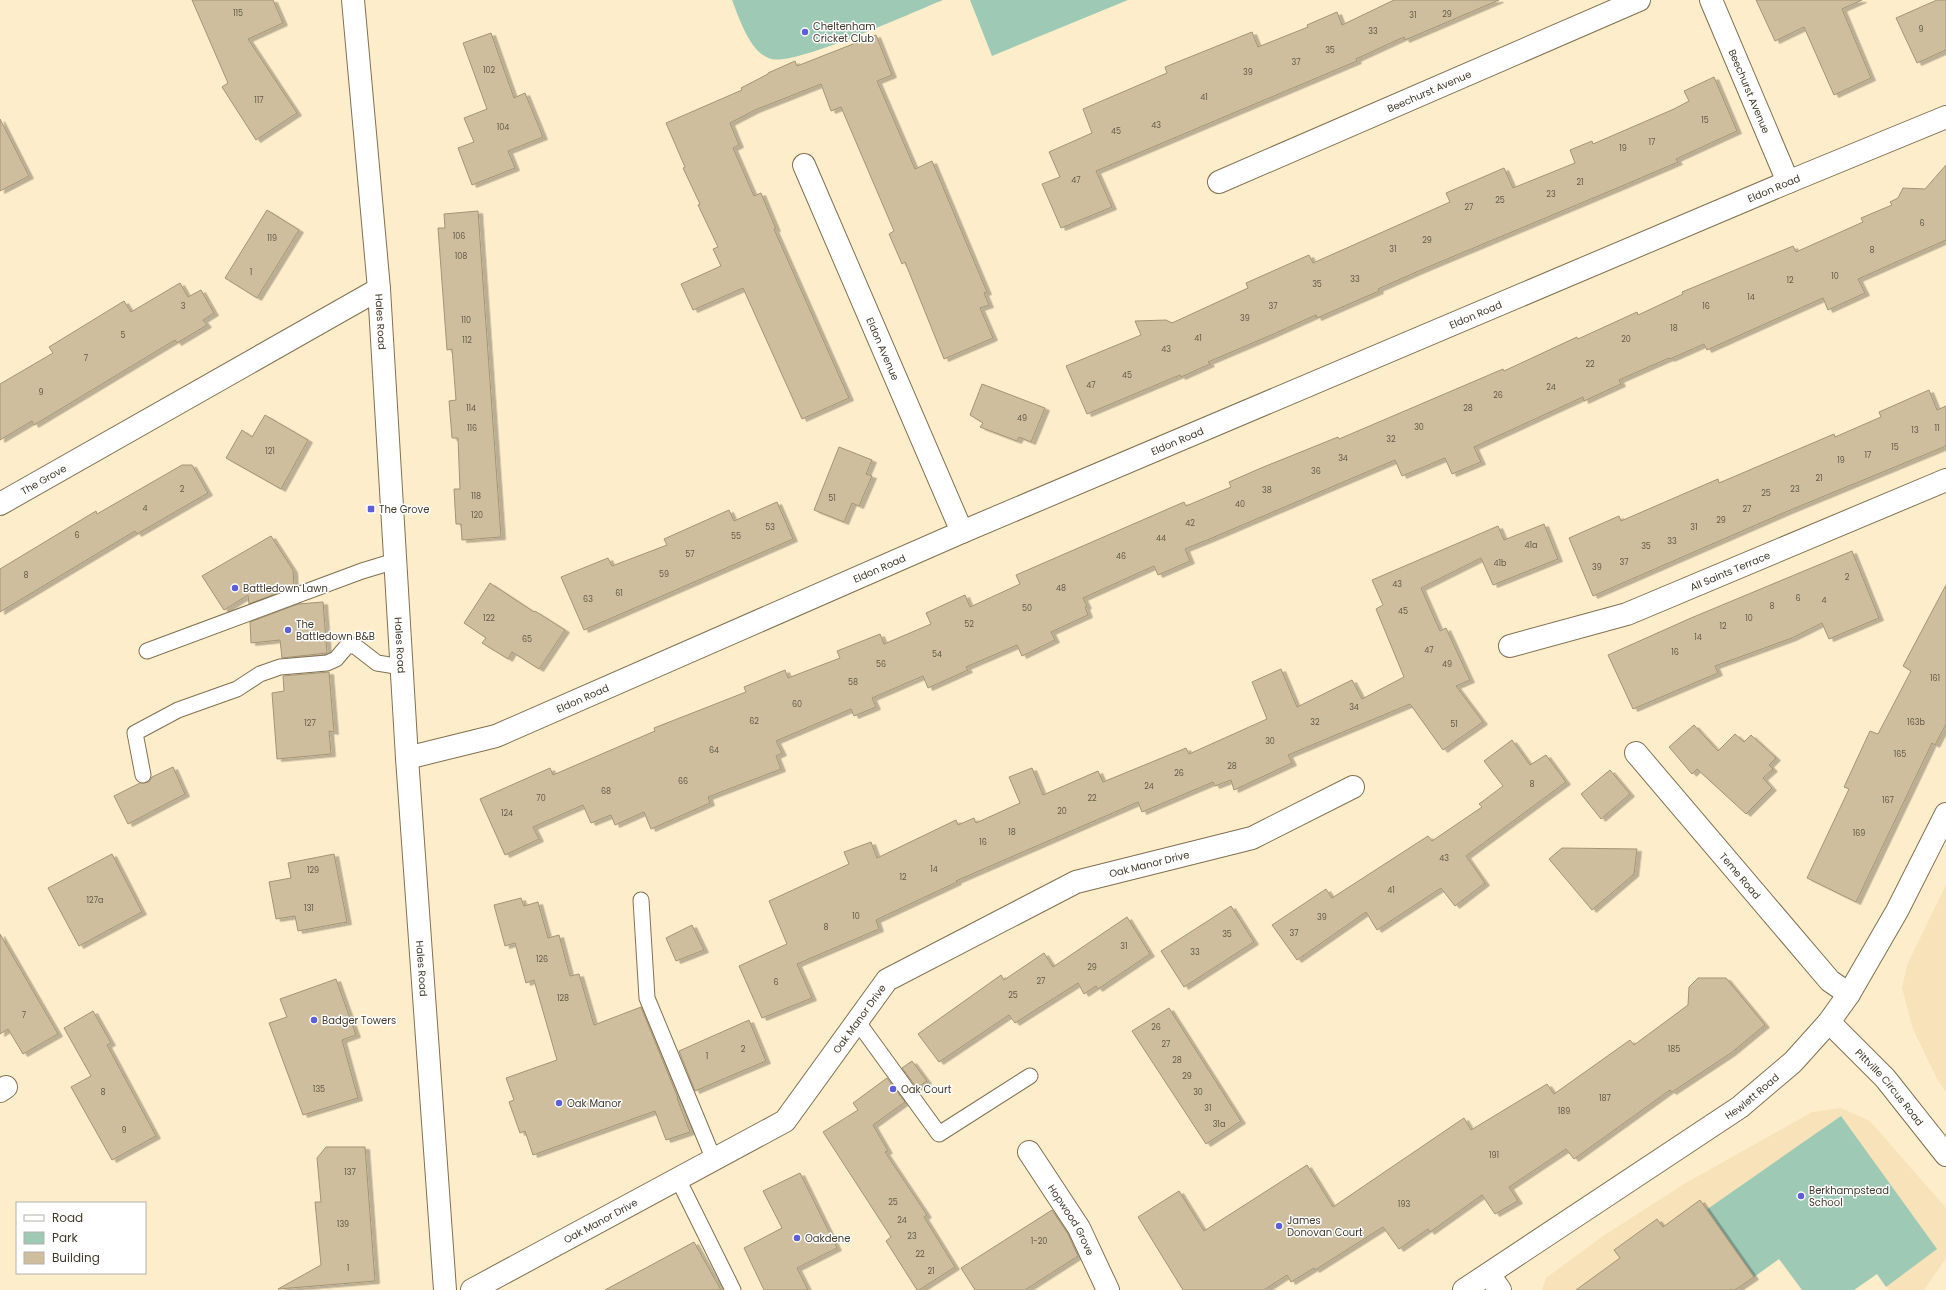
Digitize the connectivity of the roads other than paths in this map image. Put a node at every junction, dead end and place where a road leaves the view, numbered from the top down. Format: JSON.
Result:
{"nodes":[{"id":1,"x":353,"y":0,"type":"edge"},
{"id":2,"x":1639,"y":0,"type":"edge"},
{"id":3,"x":1711,"y":0,"type":"edge"},
{"id":4,"x":1946,"y":117,"type":"edge"},
{"id":5,"x":804,"y":165,"type":"dead end"},
{"id":6,"x":1219,"y":182,"type":"dead end"},
{"id":7,"x":1788,"y":182,"type":"junction"},
{"id":8,"x":379,"y":289,"type":"junction"},
{"id":9,"x":1946,"y":480,"type":"edge"},
{"id":10,"x":0,"y":504,"type":"edge"},
{"id":11,"x":962,"y":532,"type":"junction"},
{"id":12,"x":395,"y":561,"type":"junction"},
{"id":13,"x":1510,"y":646,"type":"dead end"},
{"id":14,"x":147,"y":651,"type":"dead end"},
{"id":15,"x":402,"y":667,"type":"junction"},
{"id":16,"x":1636,"y":753,"type":"dead end"},
{"id":17,"x":407,"y":758,"type":"junction"},
{"id":18,"x":143,"y":775,"type":"dead end"},
{"id":19,"x":1353,"y":787,"type":"dead end"},
{"id":20,"x":1946,"y":814,"type":"edge"},
{"id":21,"x":641,"y":900,"type":"dead end"},
{"id":22,"x":1849,"y":994,"type":"junction"},
{"id":23,"x":857,"y":1021,"type":"junction"},
{"id":24,"x":1829,"y":1022,"type":"junction"},
{"id":25,"x":1030,"y":1076,"type":"dead end"},
{"id":26,"x":1030,"y":1152,"type":"dead end"},
{"id":27,"x":1946,"y":1155,"type":"edge"},
{"id":28,"x":714,"y":1160,"type":"junction"},
{"id":29,"x":678,"y":1179,"type":"junction"},
{"id":30,"x":1494,"y":1282,"type":"edge"},
{"id":31,"x":445,"y":1290,"type":"edge"},
{"id":32,"x":472,"y":1290,"type":"edge"},
{"id":33,"x":733,"y":1290,"type":"edge"},
{"id":34,"x":1108,"y":1290,"type":"edge"},
{"id":35,"x":1464,"y":1290,"type":"edge"}],
"edges":[{"from":1,"to":8,"type":"street","name":"Hales Road"},
{"from":2,"to":6,"type":"street","name":"Beechurst Avenue"},
{"from":3,"to":7,"type":"street","name":"Beechurst Avenue"},
{"from":4,"to":7,"type":"street","name":"Eldon Road"},
{"from":5,"to":11,"type":"street","name":"Eldon Avenue"},
{"from":7,"to":11,"type":"street","name":"Eldon Road"},
{"from":8,"to":10,"type":"street","name":"The Grove"},
{"from":8,"to":12,"type":"street","name":"Hales Road"},
{"from":9,"to":13,"type":"street","name":"All Saints Terrace"},
{"from":11,"to":17,"type":"street","name":"Eldon Road"},
{"from":12,"to":14,"type":"lane"},
{"from":12,"to":15,"type":"street","name":"Hales Road"},
{"from":15,"to":17,"type":"street","name":"Hales Road"},
{"from":15,"to":18,"type":"lane"},
{"from":16,"to":22,"type":"street","name":"Teme Road"},
{"from":17,"to":31,"type":"street","name":"Hales Road"},
{"from":19,"to":23,"type":"street","name":"Oak Manor Drive"},
{"from":20,"to":22,"type":"street","name":"Hewlett Road"},
{"from":21,"to":28,"type":"lane"},
{"from":22,"to":24,"type":"street","name":"Hewlett Road"},
{"from":23,"to":25,"type":"lane"},
{"from":23,"to":28,"type":"street","name":"Oak Manor Drive"},
{"from":24,"to":27,"type":"street","name":"Pittville Circus Road"},
{"from":24,"to":30,"type":"street","name":"Hewlett Road"},
{"from":26,"to":34,"type":"street","name":"Hopwood Grove"},
{"from":28,"to":29,"type":"street","name":"Oak Manor Drive"},
{"from":29,"to":32,"type":"street","name":"Oak Manor Drive"},
{"from":29,"to":33,"type":"lane"},
{"from":30,"to":35,"type":"street","name":"Hewlett Road"}]}
